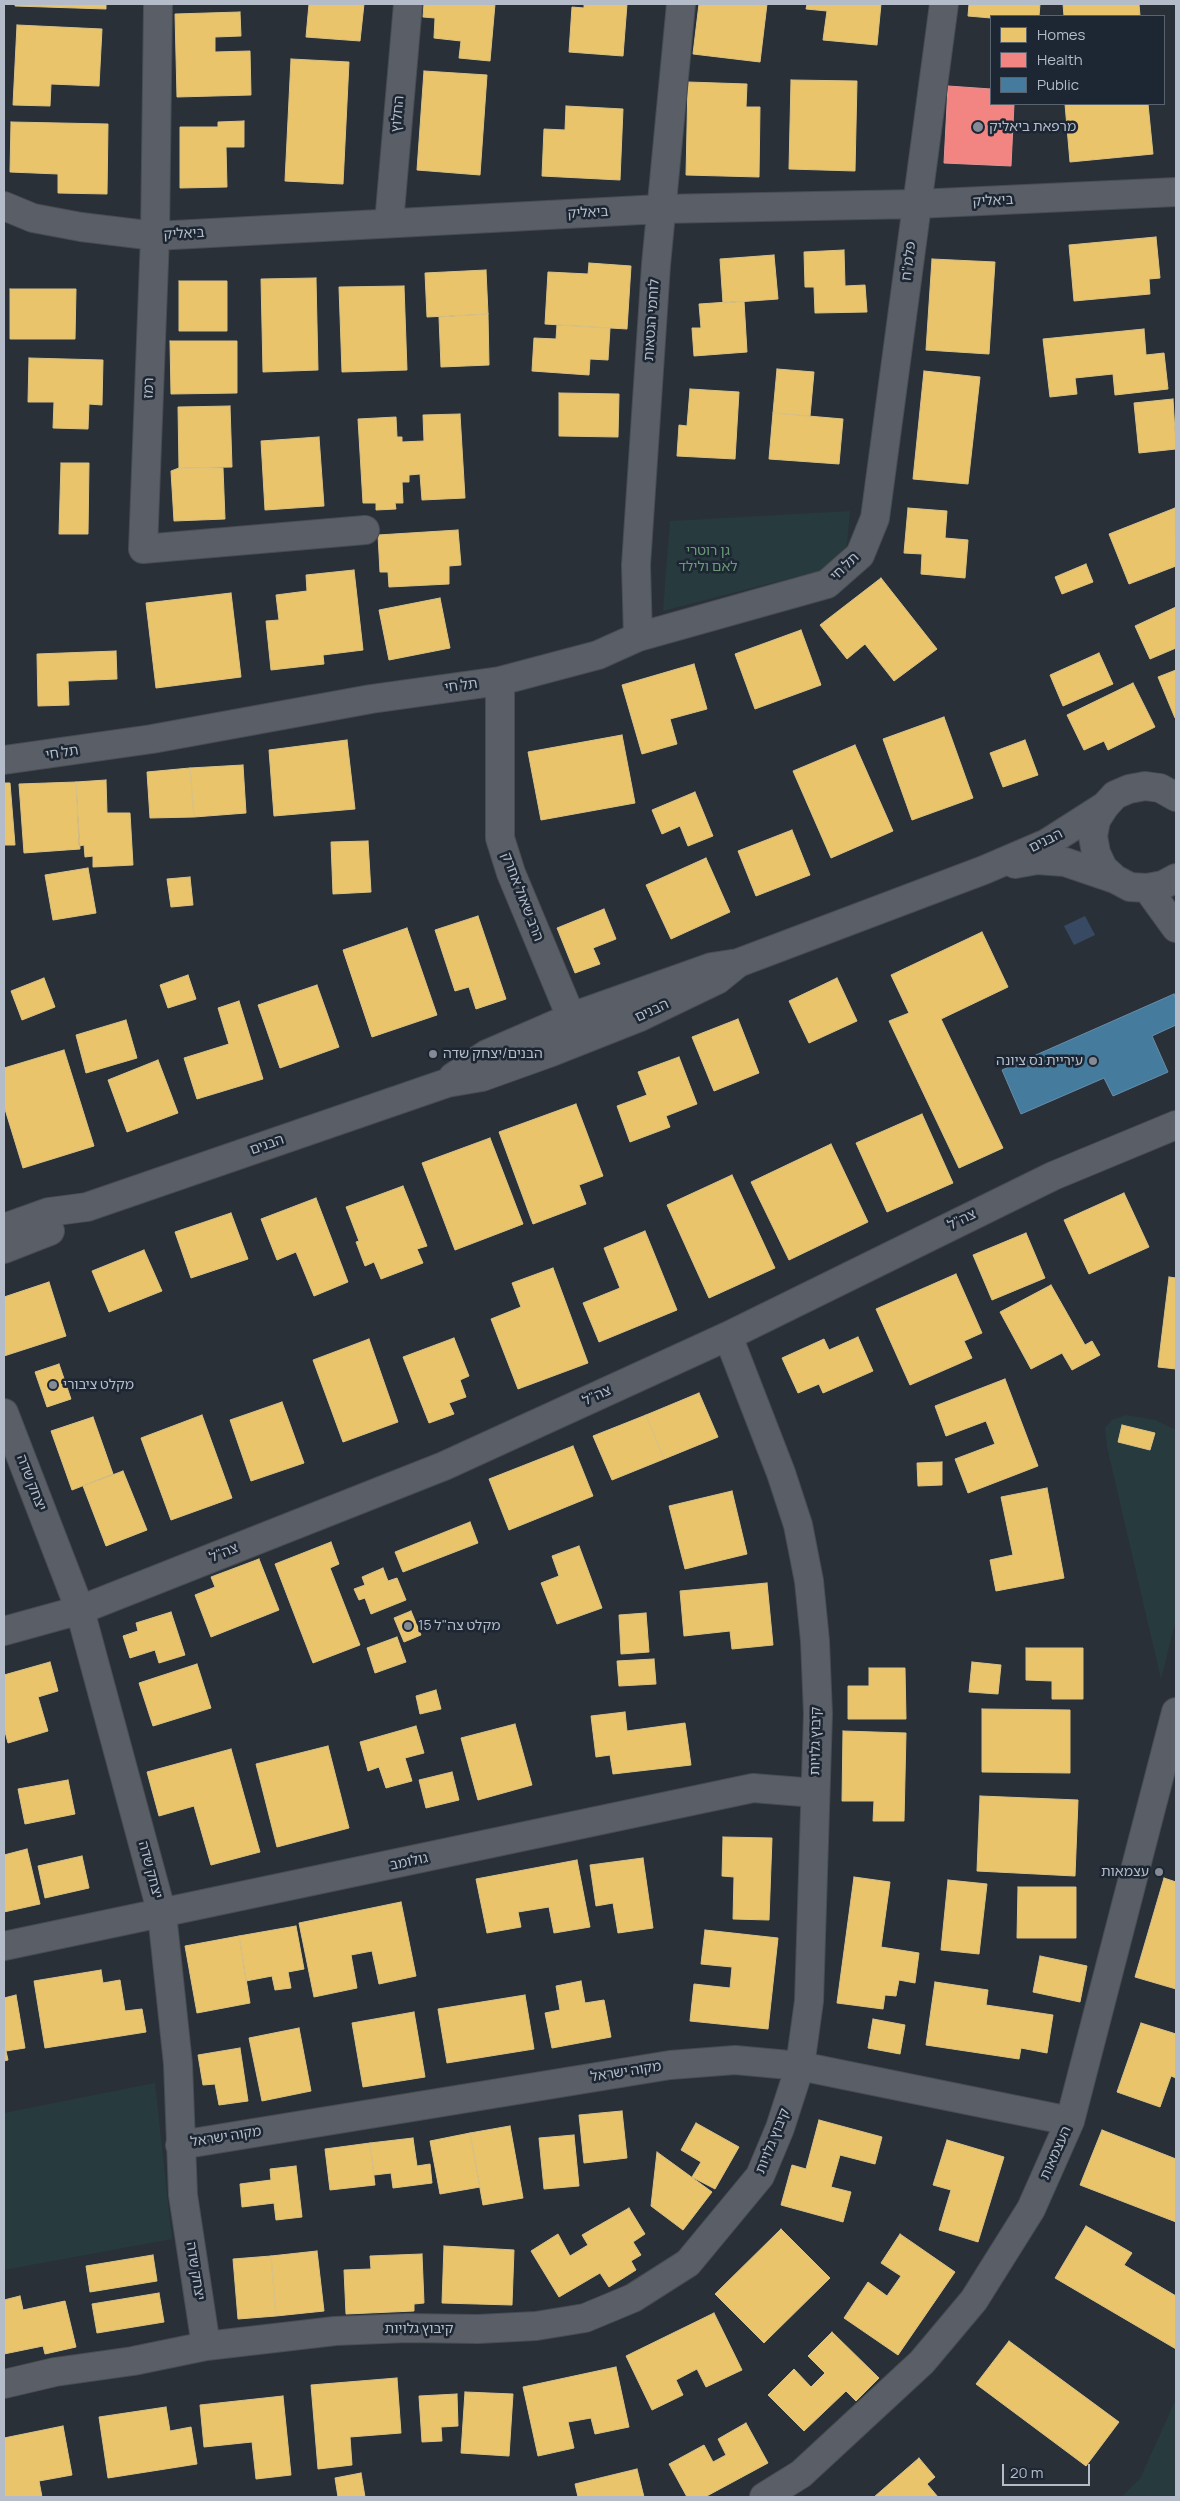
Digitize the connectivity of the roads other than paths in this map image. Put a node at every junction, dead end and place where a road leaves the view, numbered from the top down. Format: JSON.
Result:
{"nodes":[{"id":1,"x":158,"y":4,"type":"edge"},
{"id":2,"x":408,"y":4,"type":"edge"},
{"id":3,"x":681,"y":4,"type":"edge"},
{"id":4,"x":944,"y":4,"type":"edge"},
{"id":5,"x":1176,"y":192,"type":"edge"},
{"id":6,"x":916,"y":204,"type":"junction"},
{"id":7,"x":4,"y":206,"type":"edge"},
{"id":8,"x":660,"y":209,"type":"junction"},
{"id":9,"x":389,"y":223,"type":"junction"},
{"id":10,"x":155,"y":236,"type":"junction"},
{"id":11,"x":875,"y":518,"type":"joint"},
{"id":12,"x":365,"y":530,"type":"dead end"},
{"id":13,"x":638,"y":637,"type":"junction"},
{"id":14,"x":500,"y":681,"type":"junction"},
{"id":15,"x":4,"y":760,"type":"edge"},
{"id":16,"x":1171,"y":790,"type":"edge"},
{"id":17,"x":1104,"y":806,"type":"junction"},
{"id":18,"x":984,"y":870,"type":"junction"},
{"id":19,"x":1176,"y":878,"type":"edge"},
{"id":20,"x":1115,"y":879,"type":"junction"},
{"id":21,"x":1147,"y":888,"type":"junction"},
{"id":22,"x":1176,"y":928,"type":"edge"},
{"id":23,"x":738,"y":963,"type":"junction"},
{"id":24,"x":571,"y":1017,"type":"junction"},
{"id":25,"x":447,"y":1083,"type":"junction"},
{"id":26,"x":1176,"y":1124,"type":"edge"},
{"id":27,"x":87,"y":1207,"type":"junction"},
{"id":28,"x":4,"y":1228,"type":"edge"},
{"id":29,"x":4,"y":1249,"type":"edge"},
{"id":30,"x":728,"y":1336,"type":"junction"},
{"id":31,"x":4,"y":1413,"type":"edge"},
{"id":32,"x":80,"y":1610,"type":"junction"},
{"id":33,"x":4,"y":1631,"type":"edge"},
{"id":34,"x":1176,"y":1712,"type":"edge"},
{"id":35,"x":815,"y":1794,"type":"junction"},
{"id":36,"x":162,"y":1914,"type":"junction"},
{"id":37,"x":4,"y":1946,"type":"edge"},
{"id":38,"x":800,"y":2066,"type":"junction"},
{"id":39,"x":1070,"y":2121,"type":"junction"},
{"id":40,"x":180,"y":2145,"type":"junction"},
{"id":41,"x":206,"y":2346,"type":"junction"},
{"id":42,"x":4,"y":2384,"type":"edge"},
{"id":43,"x":764,"y":2497,"type":"edge"}],
"edges":[{"from":1,"to":10,"type":"street","name":"רמז"},
{"from":2,"to":9,"type":"street","name":"החלוץ"},
{"from":3,"to":8,"type":"street","name":"לוחמי הגטאות"},
{"from":4,"to":6,"type":"street","name":"פלמ\"ח"},
{"from":5,"to":6,"type":"street","name":"ביאליק"},
{"from":6,"to":8,"type":"street","name":"ביאליק"},
{"from":6,"to":11,"type":"street","name":"פלמ\"ח"},
{"from":7,"to":10,"type":"street","name":"ביאליק"},
{"from":8,"to":9,"type":"street","name":"ביאליק"},
{"from":8,"to":13,"type":"street","name":"לוחמי הגטאות"},
{"from":9,"to":10,"type":"street","name":"ביאליק"},
{"from":10,"to":12,"type":"street","name":"רמז"},
{"from":11,"to":13,"type":"street","name":"תל חי"},
{"from":13,"to":14,"type":"street","name":"תל חי"},
{"from":14,"to":15,"type":"street","name":"תל חי"},
{"from":14,"to":24,"type":"street","name":"הרב שאול אחרק"},
{"from":16,"to":17,"type":"street","name":"הבנים"},
{"from":17,"to":18,"type":"street","name":"הבנים"},
{"from":17,"to":20,"type":"street"},
{"from":18,"to":20,"type":"street","name":"הבנים"},
{"from":18,"to":23,"type":"street","name":"הבנים"},
{"from":19,"to":21,"type":"street"},
{"from":20,"to":21,"type":"street","name":"הבנים"},
{"from":21,"to":22,"type":"street"},
{"from":23,"to":24,"type":"street","name":"הבנים"},
{"from":23,"to":25,"type":"street","name":"הבנים"},
{"from":24,"to":25,"type":"street","name":"הבנים"},
{"from":25,"to":27,"type":"street","name":"הבנים"},
{"from":26,"to":30,"type":"street","name":"צה\"ל"},
{"from":27,"to":28,"type":"street","name":"הבנים"},
{"from":27,"to":29,"type":"street","name":"הבנים"},
{"from":30,"to":32,"type":"street","name":"צה\"ל"},
{"from":30,"to":35,"type":"street","name":"קיבוץ גלויות"},
{"from":31,"to":32,"type":"street","name":"יצחק שדה"},
{"from":32,"to":33,"type":"street","name":"צה\"ל"},
{"from":32,"to":36,"type":"street","name":"יצחק שדה"},
{"from":34,"to":39,"type":"street","name":"העצמאות"},
{"from":35,"to":36,"type":"street","name":"גולומב"},
{"from":35,"to":38,"type":"street","name":"קיבוץ גלויות"},
{"from":36,"to":37,"type":"street","name":"גולומב"},
{"from":36,"to":40,"type":"street","name":"יצחק שדה"},
{"from":38,"to":39,"type":"street","name":"מקוה ישראל"},
{"from":38,"to":40,"type":"street","name":"מקוה ישראל"},
{"from":38,"to":41,"type":"street","name":"קיבוץ גלויות"},
{"from":39,"to":43,"type":"street","name":"העצמאות"},
{"from":40,"to":41,"type":"street","name":"יצחק שדה"},
{"from":41,"to":42,"type":"street","name":"קיבוץ גלויות"}]}
